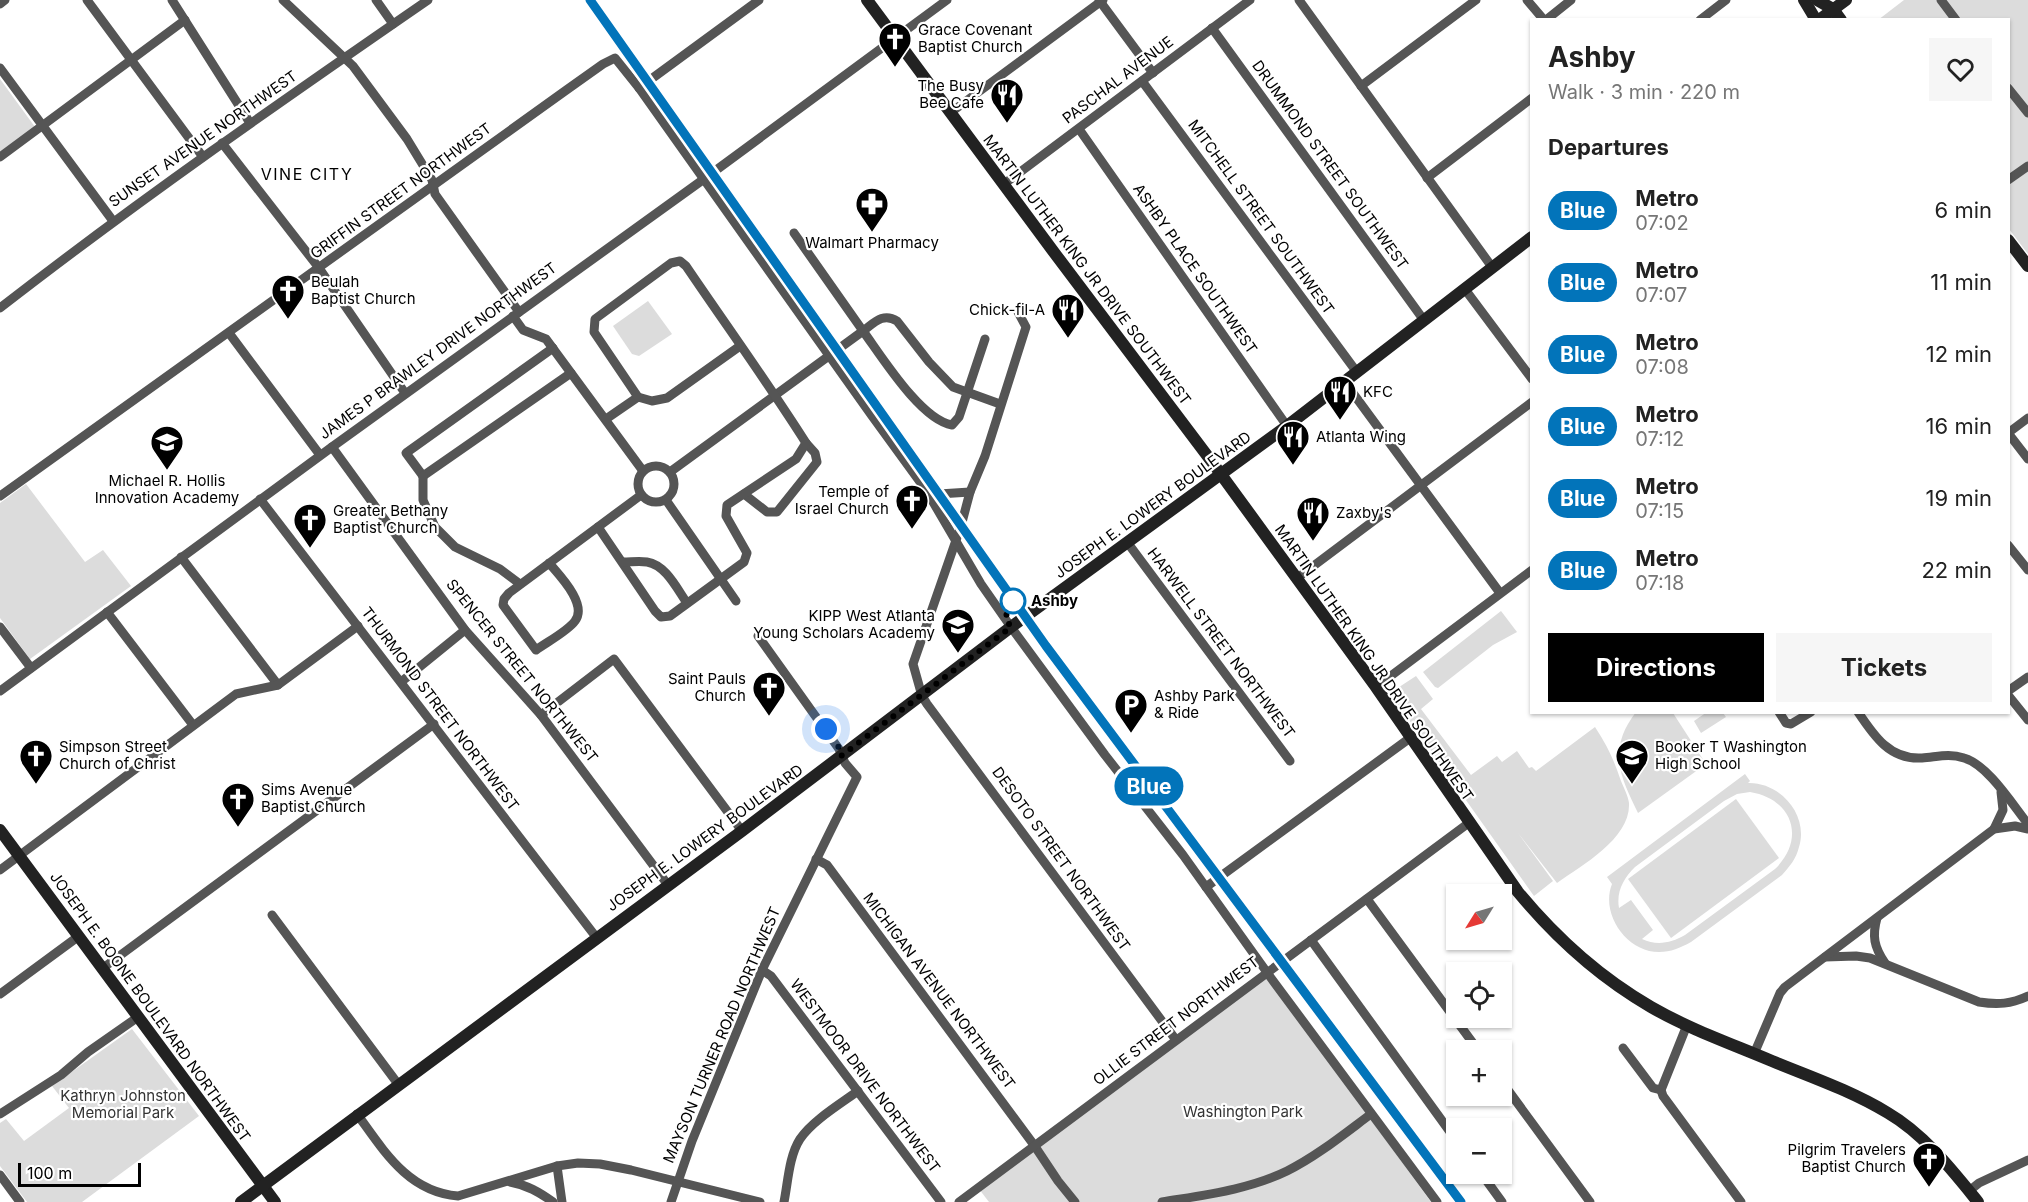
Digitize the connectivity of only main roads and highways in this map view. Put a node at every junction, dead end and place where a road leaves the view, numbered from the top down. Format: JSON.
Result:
{"nodes":[{"id":1,"x":867,"y":0,"type":"edge"},
{"id":2,"x":1804,"y":0,"type":"edge"},
{"id":3,"x":1817,"y":0,"type":"edge"},
{"id":4,"x":1846,"y":0,"type":"edge"},
{"id":5,"x":1837,"y":14,"type":"edge"},
{"id":6,"x":1817,"y":18,"type":"edge"},
{"id":7,"x":1530,"y":238,"type":"edge"},
{"id":8,"x":2010,"y":243,"type":"edge"},
{"id":9,"x":2028,"y":266,"type":"edge"},
{"id":10,"x":1220,"y":473,"type":"junction"},
{"id":11,"x":0,"y":830,"type":"edge"},
{"id":12,"x":263,"y":1186,"type":"junction"},
{"id":13,"x":241,"y":1202,"type":"edge"},
{"id":14,"x":275,"y":1202,"type":"edge"},
{"id":15,"x":1978,"y":1202,"type":"edge"}],
"edges":[{"from":1,"to":10,"type":"main road","name":"MARTIN LUTHER KING JR DRIVE SOUTHWEST"},
{"from":2,"to":6,"type":"main road"},
{"from":3,"to":5,"type":"main road"},
{"from":4,"to":5,"type":"main road"},
{"from":7,"to":10,"type":"main road","name":"JOSEPH E. LOWERY BOULEVARD"},
{"from":8,"to":9,"type":"main road"},
{"from":10,"to":12,"type":"main road","name":"JOSEPH E. LOWERY BOULEVARD"},
{"from":10,"to":15,"type":"main road","name":"MARTIN LUTHER KING JR DRIVE SOUTHWEST"},
{"from":11,"to":12,"type":"main road","name":"JOSEPH E. BOONE BOULEVARD NORTHWEST"},
{"from":12,"to":13,"type":"main road","name":"JOSEPH E. LOWERY BOULEVARD"},
{"from":12,"to":14,"type":"main road","name":"JOSEPH E. BOONE BOULEVARD NORTHWEST"}]}
